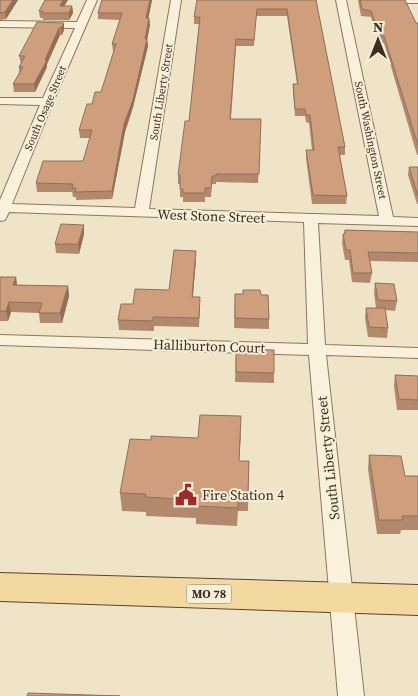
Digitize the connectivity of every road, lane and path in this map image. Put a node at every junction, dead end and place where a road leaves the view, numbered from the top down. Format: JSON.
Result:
{"nodes":[{"id":1,"x":92,"y":0,"type":"edge"},
{"id":2,"x":176,"y":0,"type":"edge"},
{"id":3,"x":342,"y":0,"type":"edge"},
{"id":4,"x":390,"y":0,"type":"edge"},
{"id":5,"x":418,"y":0,"type":"edge"},
{"id":6,"x":0,"y":24,"type":"edge"},
{"id":7,"x":81,"y":25,"type":"junction"},
{"id":8,"x":0,"y":101,"type":"edge"},
{"id":9,"x":46,"y":102,"type":"junction"},
{"id":10,"x":6,"y":184,"type":"edge"},
{"id":11,"x":2,"y":213,"type":"edge"},
{"id":12,"x":141,"y":214,"type":"junction"},
{"id":13,"x":311,"y":220,"type":"junction"},
{"id":14,"x":388,"y":221,"type":"junction"},
{"id":15,"x":418,"y":222,"type":"edge"},
{"id":16,"x":0,"y":340,"type":"edge"},
{"id":17,"x":317,"y":350,"type":"junction"},
{"id":18,"x":418,"y":353,"type":"edge"},
{"id":19,"x":0,"y":587,"type":"edge"},
{"id":20,"x":341,"y":598,"type":"junction"},
{"id":21,"x":418,"y":600,"type":"edge"},
{"id":22,"x":351,"y":696,"type":"edge"}],
"edges":[{"from":1,"to":7,"type":"street","name":"South Osage Street"},
{"from":2,"to":12,"type":"street","name":"South Liberty Street"},
{"from":3,"to":14,"type":"street","name":"South Washington Street"},
{"from":4,"to":5,"type":"street"},
{"from":6,"to":7,"type":"street"},
{"from":7,"to":9,"type":"street","name":"South Osage Street"},
{"from":8,"to":9,"type":"street"},
{"from":9,"to":10,"type":"street","name":"South Osage Street"},
{"from":10,"to":11,"type":"street","name":"South Osage Street"},
{"from":11,"to":12,"type":"street","name":"West Stone Street"},
{"from":12,"to":13,"type":"street","name":"West Stone Street"},
{"from":13,"to":14,"type":"street","name":"West Stone Street"},
{"from":13,"to":17,"type":"street","name":"South Liberty Street"},
{"from":14,"to":15,"type":"street","name":"West Stone Street"},
{"from":16,"to":17,"type":"street","name":"Halliburton Court"},
{"from":17,"to":18,"type":"street","name":"Halliburton Court"},
{"from":17,"to":20,"type":"street","name":"South Liberty Street"},
{"from":19,"to":20,"type":"main road","number":"MO 78"},
{"from":20,"to":21,"type":"main road","number":"MO 78"},
{"from":20,"to":22,"type":"street","name":"South Liberty Street"}]}
